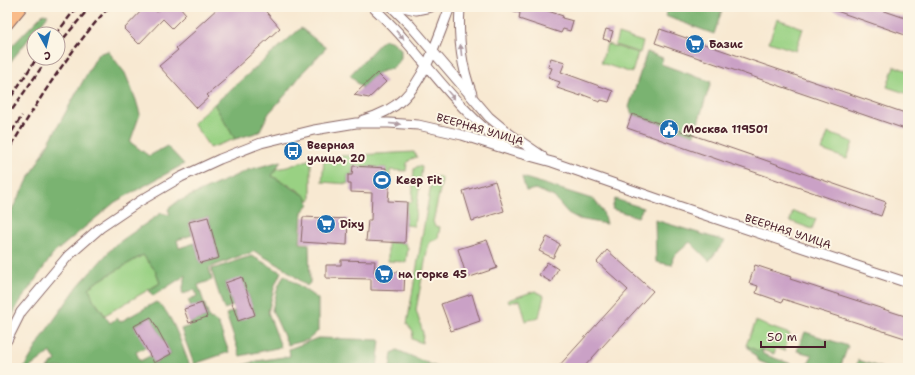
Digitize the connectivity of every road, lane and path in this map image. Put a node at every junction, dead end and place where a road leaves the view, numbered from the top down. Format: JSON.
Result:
{"nodes":[{"id":1,"x":21,"y":7,"type":"edge"},
{"id":2,"x":373,"y":7,"type":"edge"},
{"id":3,"x":392,"y":7,"type":"edge"},
{"id":4,"x":403,"y":7,"type":"edge"},
{"id":5,"x":431,"y":7,"type":"edge"},
{"id":6,"x":450,"y":7,"type":"edge"},
{"id":7,"x":460,"y":7,"type":"edge"},
{"id":8,"x":7,"y":24,"type":"edge"},
{"id":9,"x":432,"y":51,"type":"junction"},
{"id":10,"x":426,"y":65,"type":"junction"},
{"id":11,"x":474,"y":101,"type":"junction"},
{"id":12,"x":356,"y":123,"type":"junction"},
{"id":13,"x":515,"y":152,"type":"junction"},
{"id":14,"x":552,"y":162,"type":"junction"},
{"id":15,"x":908,"y":283,"type":"edge"},
{"id":16,"x":7,"y":340,"type":"edge"}],
"edges":[{"from":1,"to":8,"type":"main road"},
{"from":2,"to":10,"type":"street","one_way":true},
{"from":3,"to":9,"type":"street"},
{"from":4,"to":5,"type":"street"},
{"from":6,"to":9,"type":"street"},
{"from":11,"to":7,"type":"street","one_way":true},
{"from":9,"to":10,"type":"street"},
{"from":9,"to":11,"type":"street"},
{"from":10,"to":12,"type":"street"},
{"from":10,"to":13,"type":"street","one_way":true},
{"from":11,"to":14,"type":"street"},
{"from":12,"to":13,"type":"street","name":"ВЕЕРНАЯ УЛИЦА","one_way":true},
{"from":12,"to":16,"type":"street","name":"ВЕЕРНАЯ УЛИЦА"},
{"from":13,"to":14,"type":"street","name":"ВЕЕРНАЯ УЛИЦА"},
{"from":14,"to":15,"type":"street","name":"ВЕЕРНАЯ УЛИЦА"}]}
